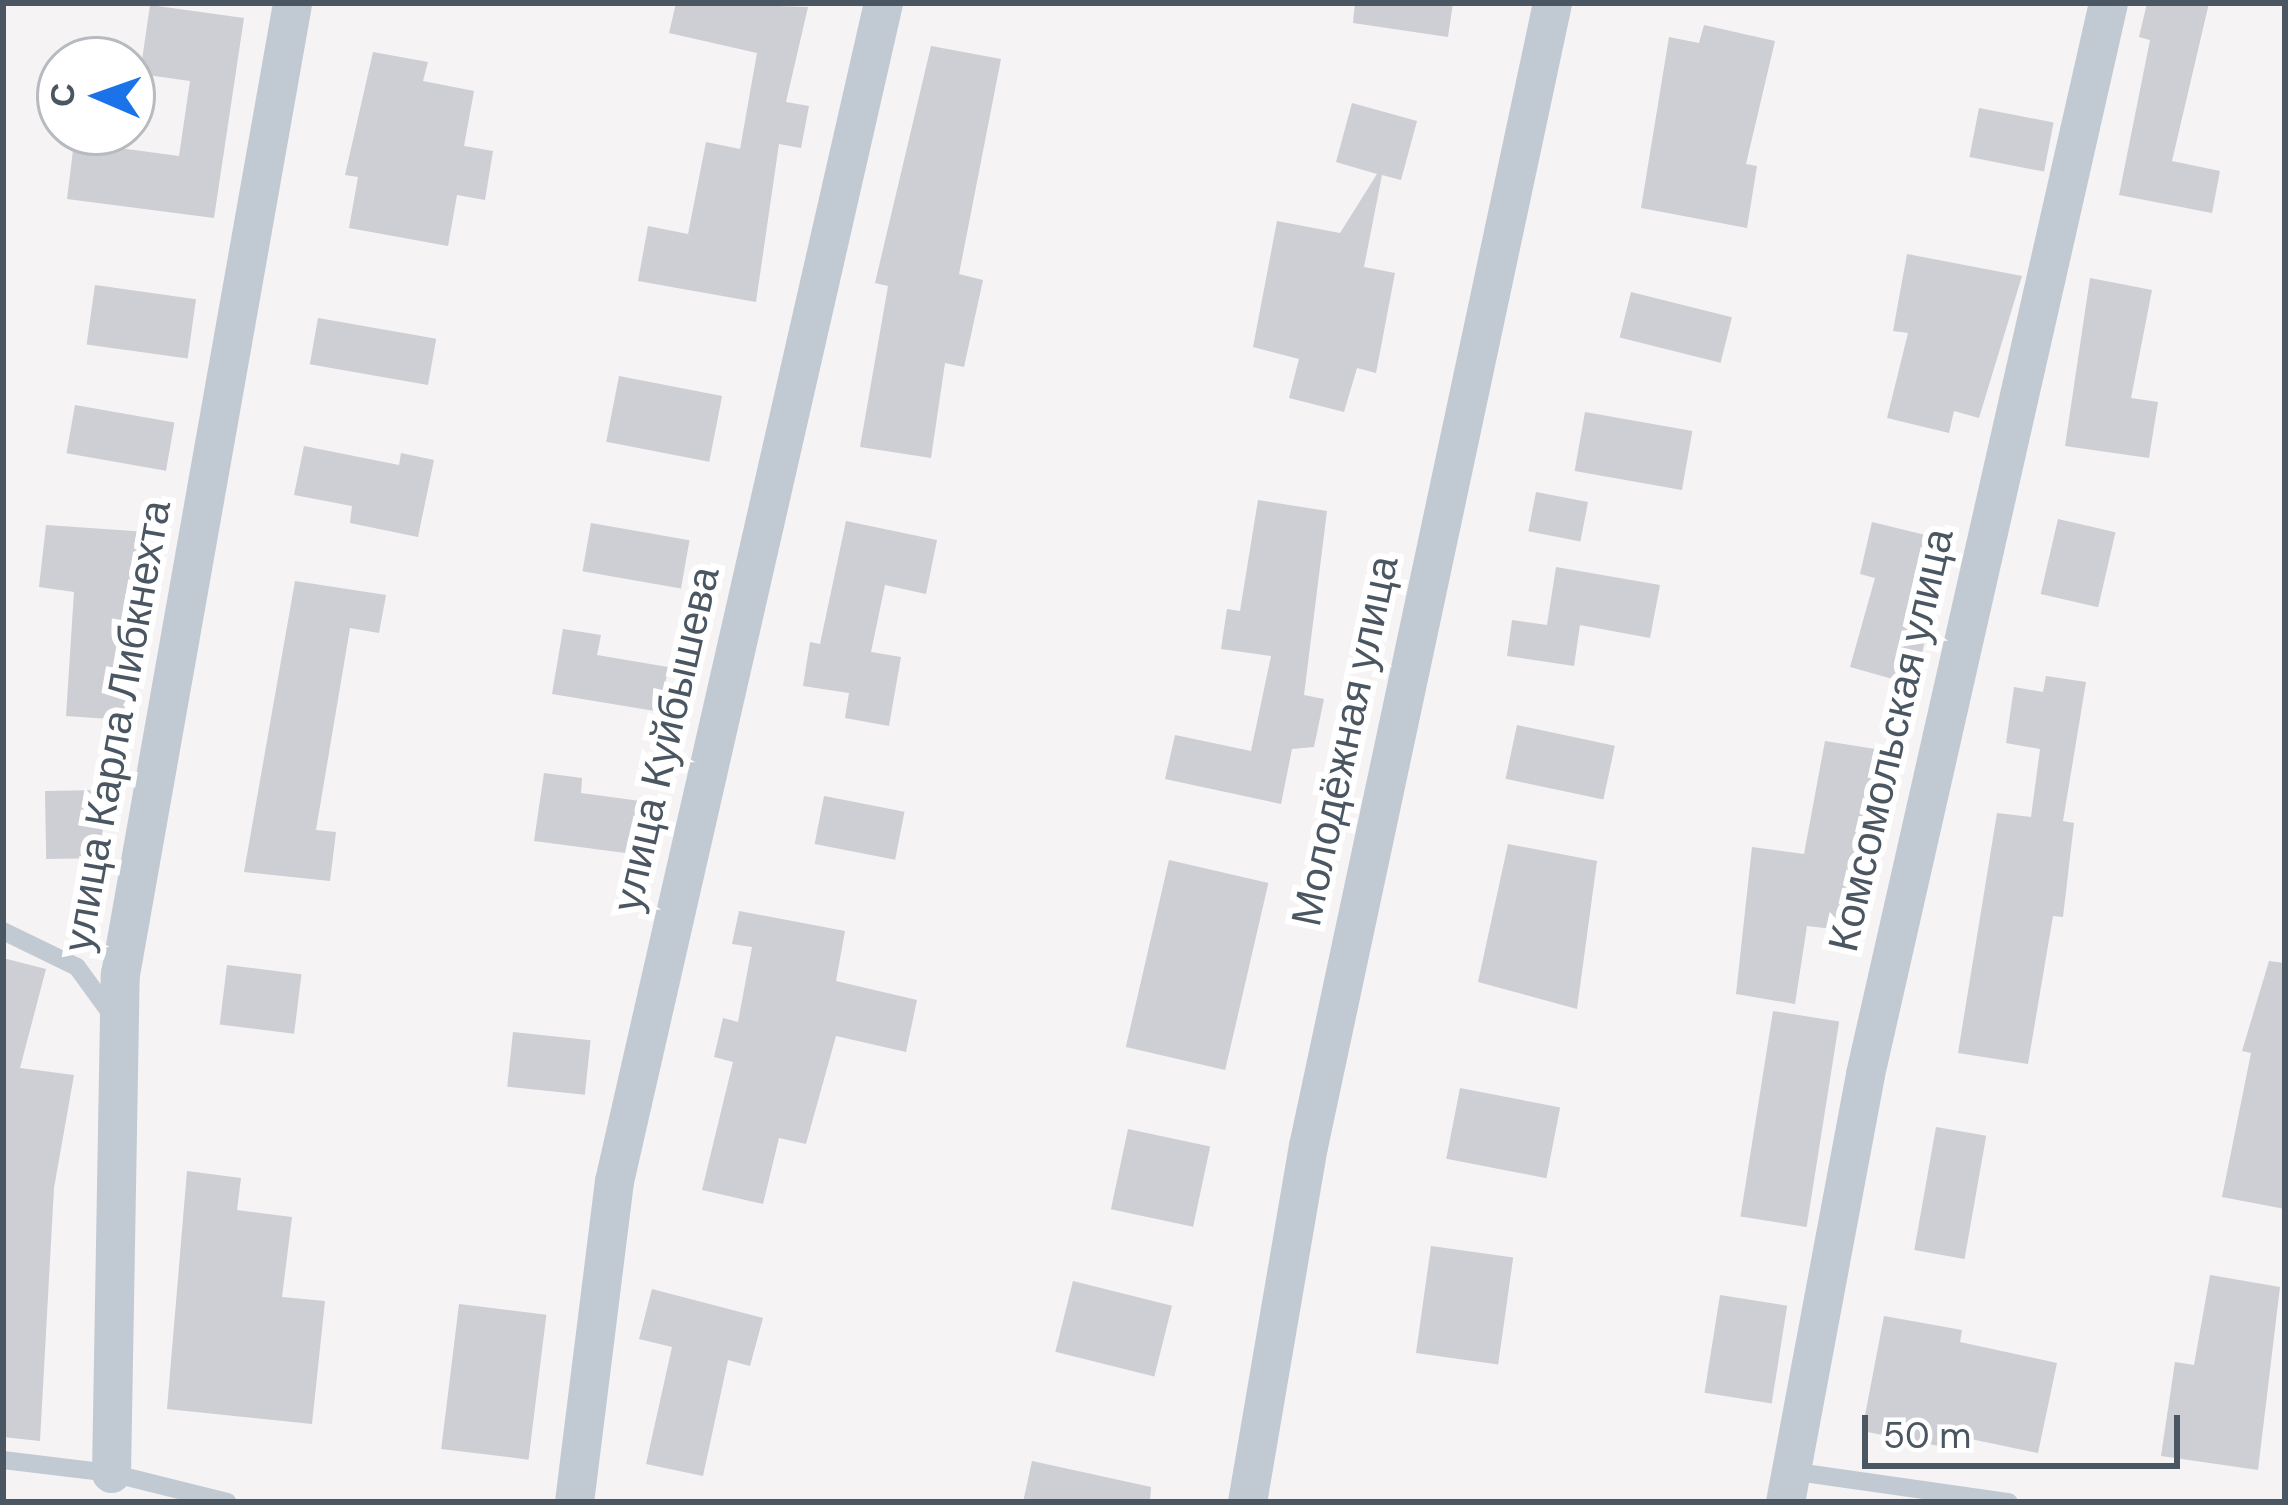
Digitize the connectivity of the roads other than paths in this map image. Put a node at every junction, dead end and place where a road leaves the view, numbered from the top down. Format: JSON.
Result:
{"nodes":[{"id":1,"x":292,"y":3,"type":"edge"},
{"id":2,"x":883,"y":3,"type":"edge"},
{"id":3,"x":1552,"y":3,"type":"edge"},
{"id":4,"x":2108,"y":3,"type":"edge"},
{"id":5,"x":3,"y":931,"type":"edge"},
{"id":6,"x":117,"y":1022,"type":"junction"},
{"id":7,"x":3,"y":1460,"type":"edge"},
{"id":8,"x":111,"y":1473,"type":"junction"},
{"id":9,"x":1788,"y":1487,"type":"edge"},
{"id":10,"x":220,"y":1501,"type":"edge"},
{"id":11,"x":574,"y":1502,"type":"edge"},
{"id":12,"x":1247,"y":1502,"type":"edge"},
{"id":13,"x":2009,"y":1502,"type":"edge"}],
"edges":[{"from":1,"to":6,"type":"street","name":"улица Карла Либкнехта"},
{"from":2,"to":11,"type":"street","name":"улица Куйбышева"},
{"from":3,"to":12,"type":"street","name":"Молодёжная улица"},
{"from":4,"to":9,"type":"street","name":"Комсомольская улица"},
{"from":5,"to":6,"type":"lane"},
{"from":6,"to":8,"type":"street","name":"улица Карла Либкнехта"},
{"from":7,"to":8,"type":"lane"},
{"from":8,"to":10,"type":"lane"},
{"from":9,"to":13,"type":"lane"}]}
